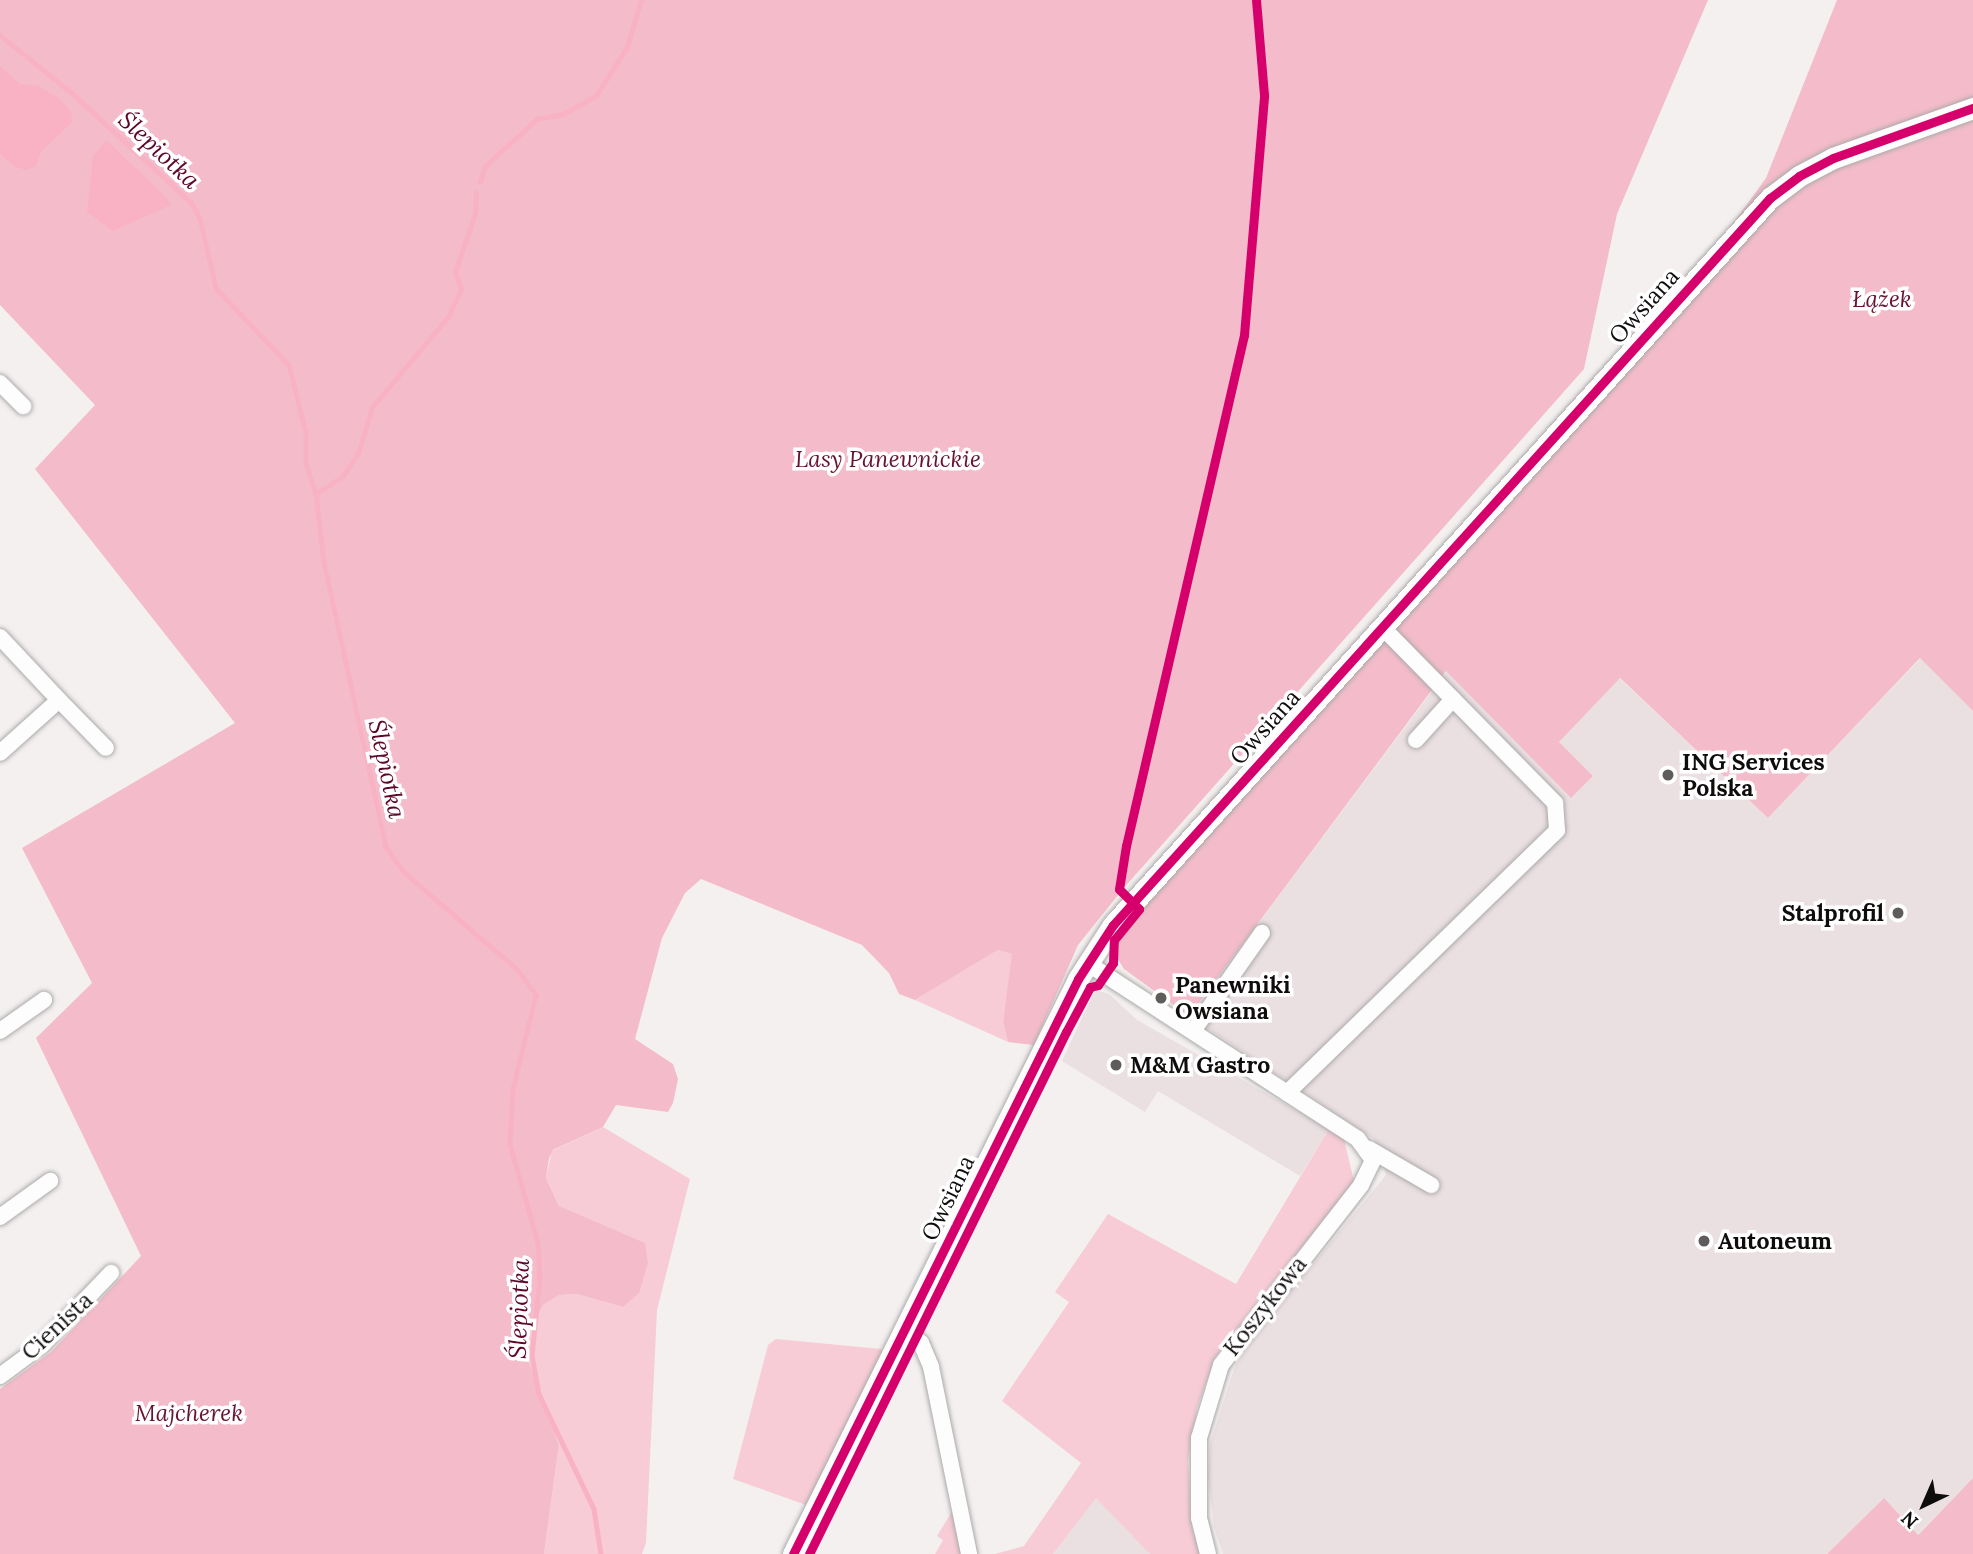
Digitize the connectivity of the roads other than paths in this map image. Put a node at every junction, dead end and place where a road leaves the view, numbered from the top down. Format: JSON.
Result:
{"nodes":[{"id":1,"x":1973,"y":108,"type":"edge"},
{"id":2,"x":0,"y":383,"type":"edge"},
{"id":3,"x":23,"y":406,"type":"dead end"},
{"id":4,"x":1381,"y":626,"type":"junction"},
{"id":5,"x":0,"y":637,"type":"edge"},
{"id":6,"x":1453,"y":699,"type":"junction"},
{"id":7,"x":59,"y":700,"type":"junction"},
{"id":8,"x":1416,"y":740,"type":"dead end"},
{"id":9,"x":106,"y":748,"type":"dead end"},
{"id":10,"x":0,"y":753,"type":"edge"},
{"id":11,"x":1262,"y":933,"type":"dead end"},
{"id":12,"x":1087,"y":963,"type":"junction"},
{"id":13,"x":44,"y":1000,"type":"dead end"},
{"id":14,"x":0,"y":1031,"type":"edge"},
{"id":15,"x":1193,"y":1031,"type":"junction"},
{"id":16,"x":1287,"y":1093,"type":"junction"},
{"id":17,"x":1371,"y":1155,"type":"junction"},
{"id":18,"x":50,"y":1181,"type":"dead end"},
{"id":19,"x":1431,"y":1185,"type":"dead end"},
{"id":20,"x":0,"y":1217,"type":"edge"},
{"id":21,"x":111,"y":1273,"type":"dead end"},
{"id":22,"x":904,"y":1329,"type":"junction"},
{"id":23,"x":0,"y":1376,"type":"edge"},
{"id":24,"x":793,"y":1554,"type":"edge"},
{"id":25,"x":969,"y":1554,"type":"edge"},
{"id":26,"x":1209,"y":1554,"type":"edge"}],
"edges":[{"from":1,"to":4,"type":"street","name":"Owsiana"},
{"from":2,"to":3,"type":"street"},
{"from":4,"to":6,"type":"street"},
{"from":4,"to":12,"type":"street","name":"Owsiana"},
{"from":5,"to":7,"type":"street"},
{"from":6,"to":8,"type":"street"},
{"from":6,"to":16,"type":"street"},
{"from":7,"to":9,"type":"street"},
{"from":7,"to":10,"type":"street"},
{"from":11,"to":15,"type":"street"},
{"from":12,"to":15,"type":"street"},
{"from":12,"to":22,"type":"street","name":"Owsiana"},
{"from":13,"to":14,"type":"street"},
{"from":15,"to":16,"type":"street"},
{"from":16,"to":17,"type":"street"},
{"from":17,"to":19,"type":"street"},
{"from":17,"to":26,"type":"street","name":"Koszykowa"},
{"from":18,"to":20,"type":"street"},
{"from":21,"to":23,"type":"street","name":"Cienista"},
{"from":22,"to":24,"type":"street","name":"Owsiana"},
{"from":22,"to":25,"type":"street"}]}
